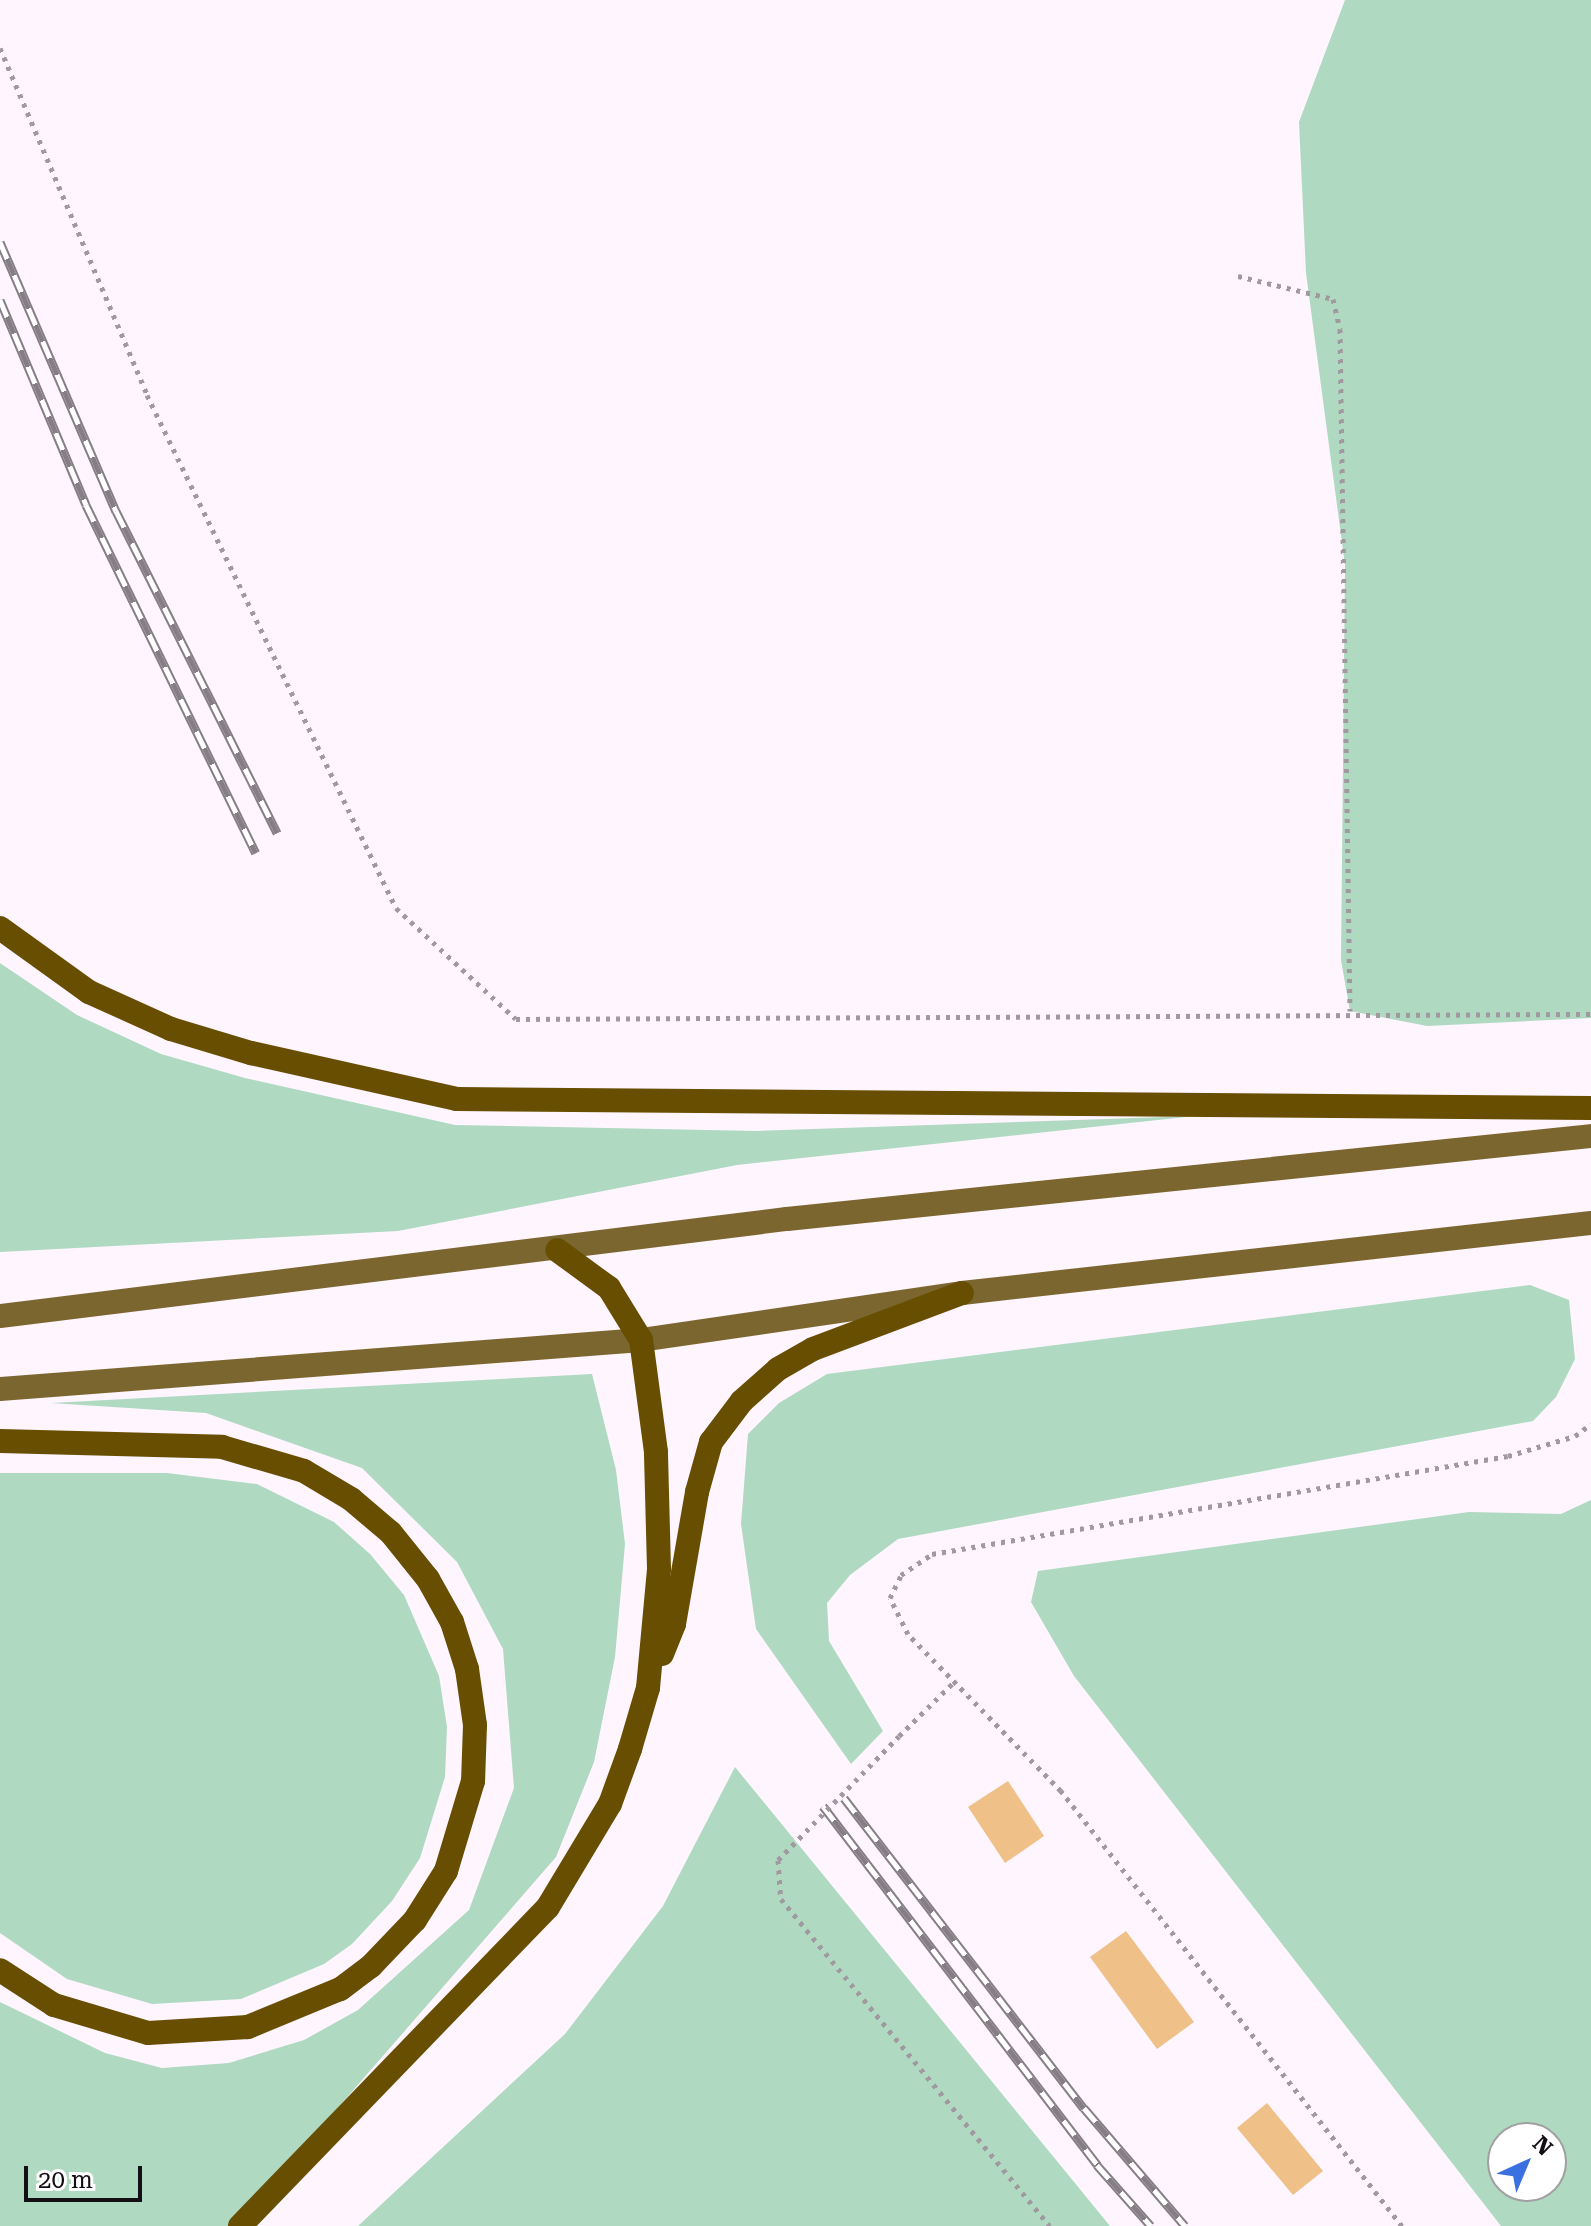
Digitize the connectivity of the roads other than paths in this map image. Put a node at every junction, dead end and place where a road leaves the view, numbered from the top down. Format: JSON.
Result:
{"nodes":[{"id":1,"x":0,"y":928,"type":"edge"},
{"id":2,"x":1591,"y":1108,"type":"edge"},
{"id":3,"x":1591,"y":1136,"type":"edge"},
{"id":4,"x":1591,"y":1223,"type":"edge"},
{"id":5,"x":557,"y":1250,"type":"junction"},
{"id":6,"x":962,"y":1293,"type":"junction"},
{"id":7,"x":0,"y":1316,"type":"edge"},
{"id":8,"x":641,"y":1340,"type":"junction"},
{"id":9,"x":0,"y":1389,"type":"edge"},
{"id":10,"x":0,"y":1441,"type":"edge"},
{"id":11,"x":639,"y":1717,"type":"junction"},
{"id":12,"x":0,"y":1970,"type":"edge"},
{"id":13,"x":240,"y":2226,"type":"edge"}],
"edges":[{"from":1,"to":2,"type":"highway"},
{"from":3,"to":5,"type":"main road"},
{"from":4,"to":6,"type":"main road"},
{"from":5,"to":7,"type":"main road"},
{"from":5,"to":8,"type":"highway"},
{"from":6,"to":8,"type":"main road"},
{"from":6,"to":11,"type":"highway"},
{"from":8,"to":9,"type":"main road"},
{"from":8,"to":11,"type":"highway"},
{"from":10,"to":12,"type":"highway"},
{"from":11,"to":13,"type":"highway"}]}
